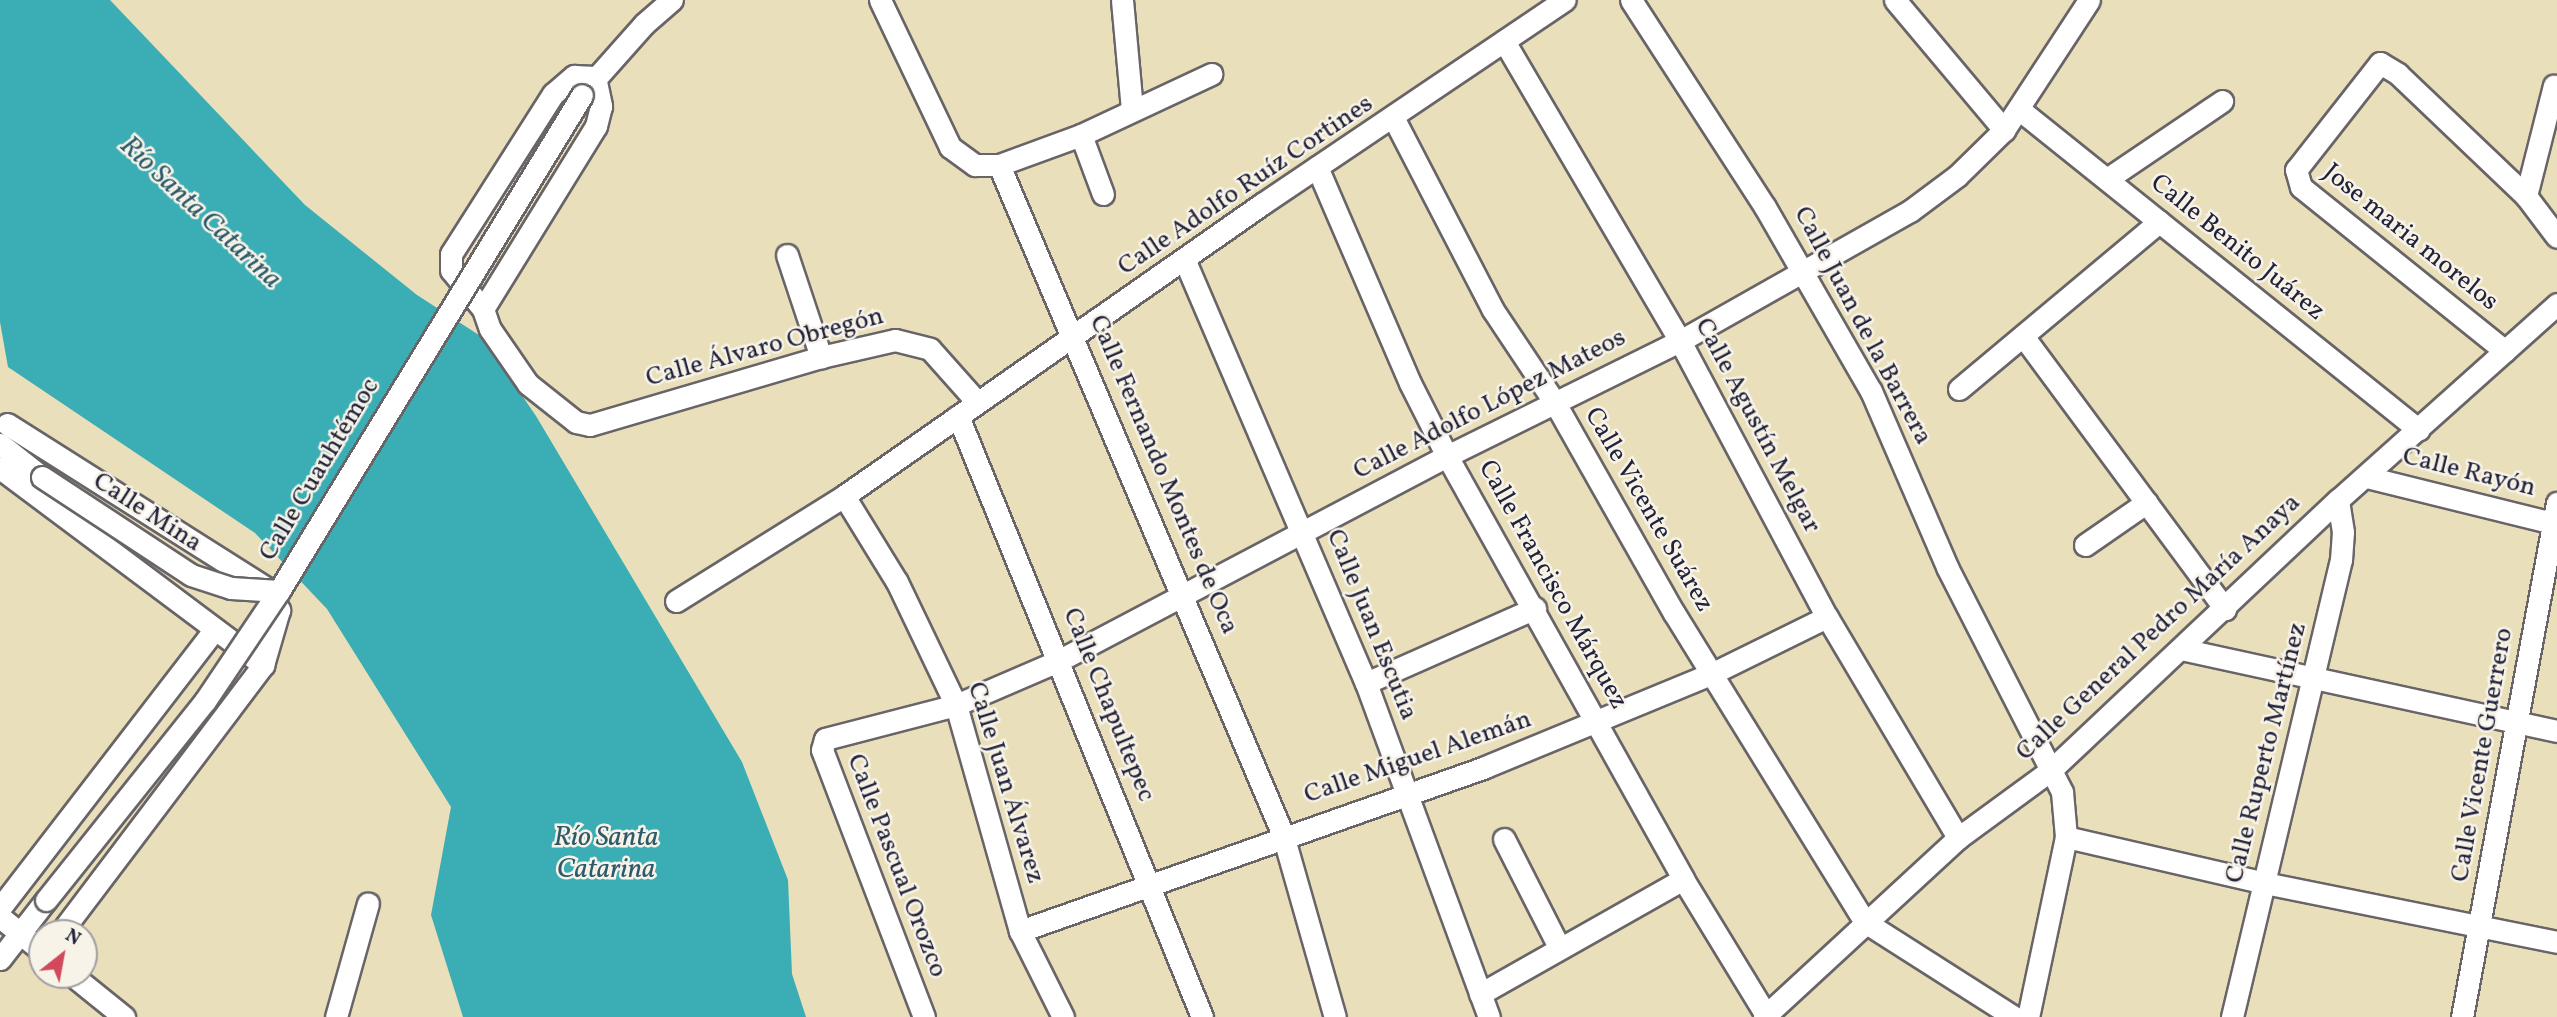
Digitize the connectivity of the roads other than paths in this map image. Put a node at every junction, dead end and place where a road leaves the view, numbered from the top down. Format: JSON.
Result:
{"nodes":[{"id":1,"x":672,"y":0,"type":"edge"},
{"id":2,"x":880,"y":0,"type":"edge"},
{"id":3,"x":1122,"y":0,"type":"edge"},
{"id":4,"x":1565,"y":0,"type":"edge"},
{"id":5,"x":1631,"y":0,"type":"edge"},
{"id":6,"x":1895,"y":0,"type":"edge"},
{"id":7,"x":2089,"y":0,"type":"edge"},
{"id":8,"x":1504,"y":41,"type":"junction"},
{"id":9,"x":1211,"y":74,"type":"dead end"},
{"id":10,"x":596,"y":77,"type":"junction"},
{"id":11,"x":2554,"y":85,"type":"dead end"},
{"id":12,"x":2222,"y":101,"type":"dead end"},
{"id":13,"x":1132,"y":110,"type":"junction"},
{"id":14,"x":2020,"y":110,"type":"junction"},
{"id":15,"x":1394,"y":119,"type":"junction"},
{"id":16,"x":2004,"y":130,"type":"junction"},
{"id":17,"x":1081,"y":135,"type":"junction"},
{"id":18,"x":999,"y":165,"type":"junction"},
{"id":19,"x":1318,"y":167,"type":"junction"},
{"id":20,"x":2107,"y":179,"type":"junction"},
{"id":21,"x":1103,"y":194,"type":"dead end"},
{"id":22,"x":2526,"y":196,"type":"junction"},
{"id":23,"x":2159,"y":222,"type":"junction"},
{"id":24,"x":2557,"y":237,"type":"edge"},
{"id":25,"x":787,"y":255,"type":"dead end"},
{"id":26,"x":1185,"y":261,"type":"junction"},
{"id":27,"x":1802,"y":272,"type":"junction"},
{"id":28,"x":2557,"y":304,"type":"edge"},
{"id":29,"x":483,"y":309,"type":"junction"},
{"id":30,"x":2023,"y":336,"type":"junction"},
{"id":31,"x":1076,"y":337,"type":"junction"},
{"id":32,"x":1680,"y":341,"type":"junction"},
{"id":33,"x":2505,"y":351,"type":"junction"},
{"id":34,"x":821,"y":357,"type":"junction"},
{"id":35,"x":1959,"y":389,"type":"dead end"},
{"id":36,"x":977,"y":402,"type":"junction"},
{"id":37,"x":1555,"y":403,"type":"junction"},
{"id":38,"x":958,"y":416,"type":"junction"},
{"id":39,"x":2419,"y":430,"type":"junction"},
{"id":40,"x":2,"y":431,"type":"edge"},
{"id":41,"x":1447,"y":456,"type":"junction"},
{"id":42,"x":0,"y":468,"type":"edge"},
{"id":43,"x":2367,"y":477,"type":"junction"},
{"id":44,"x":844,"y":496,"type":"junction"},
{"id":45,"x":2338,"y":500,"type":"junction"},
{"id":46,"x":2147,"y":502,"type":"junction"},
{"id":47,"x":2556,"y":516,"type":"edge"},
{"id":48,"x":1303,"y":531,"type":"junction"},
{"id":49,"x":2085,"y":545,"type":"dead end"},
{"id":50,"x":279,"y":592,"type":"junction"},
{"id":51,"x":1183,"y":597,"type":"junction"},
{"id":52,"x":676,"y":600,"type":"dead end"},
{"id":53,"x":1535,"y":608,"type":"junction"},
{"id":54,"x":2225,"y":609,"type":"junction"},
{"id":55,"x":1827,"y":617,"type":"junction"},
{"id":56,"x":215,"y":629,"type":"junction"},
{"id":57,"x":2181,"y":649,"type":"junction"},
{"id":58,"x":1058,"y":660,"type":"junction"},
{"id":59,"x":263,"y":665,"type":"junction"},
{"id":60,"x":1711,"y":674,"type":"junction"},
{"id":61,"x":2315,"y":681,"type":"junction"},
{"id":62,"x":1366,"y":683,"type":"junction"},
{"id":63,"x":956,"y":705,"type":"junction"},
{"id":64,"x":1598,"y":723,"type":"junction"},
{"id":65,"x":2517,"y":723,"type":"junction"},
{"id":66,"x":2557,"y":731,"type":"edge"},
{"id":67,"x":829,"y":737,"type":"joint"},
{"id":68,"x":2051,"y":770,"type":"junction"},
{"id":69,"x":1408,"y":795,"type":"junction"},
{"id":70,"x":1283,"y":835,"type":"junction"},
{"id":71,"x":2066,"y":837,"type":"junction"},
{"id":72,"x":1958,"y":838,"type":"junction"},
{"id":73,"x":1504,"y":839,"type":"dead end"},
{"id":74,"x":1683,"y":879,"type":"junction"},
{"id":75,"x":2265,"y":883,"type":"junction"},
{"id":76,"x":1151,"y":887,"type":"junction"},
{"id":77,"x":368,"y":903,"type":"dead end"},
{"id":78,"x":0,"y":908,"type":"edge"},
{"id":79,"x":0,"y":917,"type":"edge"},
{"id":80,"x":71,"y":919,"type":"edge"},
{"id":81,"x":1865,"y":922,"type":"junction"},
{"id":82,"x":2481,"y":925,"type":"junction"},
{"id":83,"x":1020,"y":931,"type":"junction"},
{"id":84,"x":20,"y":933,"type":"junction"},
{"id":85,"x":28,"y":940,"type":"edge"},
{"id":86,"x":2557,"y":942,"type":"edge"},
{"id":87,"x":1559,"y":947,"type":"junction"},
{"id":88,"x":0,"y":959,"type":"edge"},
{"id":89,"x":89,"y":989,"type":"edge"},
{"id":90,"x":1479,"y":994,"type":"junction"},
{"id":91,"x":1765,"y":1016,"type":"edge"},
{"id":92,"x":124,"y":1017,"type":"edge"},
{"id":93,"x":336,"y":1017,"type":"edge"},
{"id":94,"x":924,"y":1017,"type":"edge"},
{"id":95,"x":1063,"y":1017,"type":"edge"},
{"id":96,"x":1202,"y":1017,"type":"edge"},
{"id":97,"x":1335,"y":1017,"type":"edge"},
{"id":98,"x":1489,"y":1017,"type":"edge"},
{"id":99,"x":2014,"y":1017,"type":"edge"},
{"id":100,"x":2028,"y":1017,"type":"edge"},
{"id":101,"x":2232,"y":1017,"type":"edge"},
{"id":102,"x":2462,"y":1017,"type":"edge"}],
"edges":[{"from":1,"to":10,"type":"street","name":"Calle Cuauhtémoc"},
{"from":2,"to":18,"type":"street"},
{"from":3,"to":13,"type":"street"},
{"from":4,"to":8,"type":"street","name":"Calle Adolfo Ruíz Cortines"},
{"from":5,"to":27,"type":"street","name":"Calle Juan de la Barrera"},
{"from":6,"to":16,"type":"street"},
{"from":7,"to":14,"type":"street","name":"Calle Adolfo López Mateos"},
{"from":8,"to":15,"type":"street","name":"Calle Adolfo Ruíz Cortines"},
{"from":8,"to":32,"type":"street","name":"Calle Agustín Melgar"},
{"from":9,"to":13,"type":"street"},
{"from":10,"to":29,"type":"street"},
{"from":10,"to":29,"type":"street"},
{"from":10,"to":50,"type":"street","name":"Calle Cuauhtémoc","bridge":true},
{"from":11,"to":22,"type":"street"},
{"from":12,"to":20,"type":"street"},
{"from":13,"to":17,"type":"street"},
{"from":14,"to":16,"type":"street","name":"Calle Adolfo López Mateos"},
{"from":14,"to":20,"type":"street","name":"Calle Benito Juárez"},
{"from":15,"to":19,"type":"street","name":"Calle Adolfo Ruíz Cortines"},
{"from":15,"to":37,"type":"street","name":"Calle Vicente Suárez"},
{"from":16,"to":27,"type":"street","name":"Calle Adolfo López Mateos"},
{"from":17,"to":18,"type":"street"},
{"from":17,"to":21,"type":"street"},
{"from":18,"to":31,"type":"street","name":"Calle Fernando Montes de Oca"},
{"from":19,"to":26,"type":"street","name":"Calle Adolfo Ruíz Cortines"},
{"from":19,"to":41,"type":"street","name":"Calle Francisco Márquez"},
{"from":20,"to":23,"type":"street","name":"Calle Benito Juárez"},
{"from":22,"to":24,"type":"street","name":"Jose maria morelos"},
{"from":22,"to":33,"type":"street","name":"Jose maria morelos"},
{"from":23,"to":30,"type":"street"},
{"from":23,"to":39,"type":"street","name":"Calle Benito Juárez"},
{"from":25,"to":34,"type":"street"},
{"from":26,"to":31,"type":"street","name":"Calle Adolfo Ruíz Cortines"},
{"from":26,"to":48,"type":"street","name":"Calle Juan Escutia"},
{"from":27,"to":32,"type":"street","name":"Calle Adolfo López Mateos"},
{"from":27,"to":68,"type":"street","name":"Calle Juan de la Barrera"},
{"from":28,"to":33,"type":"street","name":"Calle General Pedro María Anaya"},
{"from":29,"to":34,"type":"street","name":"Calle Álvaro Obregón"},
{"from":30,"to":35,"type":"street"},
{"from":30,"to":46,"type":"street"},
{"from":31,"to":36,"type":"street","name":"Calle Adolfo Ruíz Cortines"},
{"from":31,"to":51,"type":"street","name":"Calle Fernando Montes de Oca"},
{"from":32,"to":37,"type":"street","name":"Calle Adolfo López Mateos"},
{"from":32,"to":55,"type":"street","name":"Calle Agustín Melgar"},
{"from":33,"to":39,"type":"street","name":"Calle General Pedro María Anaya"},
{"from":34,"to":36,"type":"street","name":"Calle Álvaro Obregón"},
{"from":36,"to":38,"type":"street","name":"Calle Adolfo Ruíz Cortines"},
{"from":37,"to":41,"type":"street","name":"Calle Adolfo López Mateos"},
{"from":37,"to":60,"type":"street","name":"Calle Vicente Suárez"},
{"from":38,"to":44,"type":"street","name":"Calle Adolfo Ruíz Cortines"},
{"from":38,"to":58,"type":"street","name":"Calle Chapultepec"},
{"from":39,"to":43,"type":"street","name":"Calle General Pedro María Anaya"},
{"from":40,"to":50,"type":"street","name":"Calle Mina","bridge":true},
{"from":40,"to":59,"type":"street"},
{"from":41,"to":48,"type":"street","name":"Calle Adolfo López Mateos"},
{"from":41,"to":53,"type":"street","name":"Calle Francisco Márquez"},
{"from":42,"to":56,"type":"street"},
{"from":43,"to":45,"type":"street","name":"Calle General Pedro María Anaya"},
{"from":43,"to":47,"type":"street","name":"Calle Rayón"},
{"from":44,"to":52,"type":"street","name":"Calle Adolfo Ruíz Cortines"},
{"from":44,"to":63,"type":"street","name":"Calle Juan Álvarez"},
{"from":45,"to":54,"type":"street","name":"Calle General Pedro María Anaya"},
{"from":45,"to":61,"type":"street","name":"Calle Ruperto Martínez"},
{"from":46,"to":49,"type":"street"},
{"from":46,"to":54,"type":"street"},
{"from":47,"to":65,"type":"street","name":"Calle Vicente Guerrero"},
{"from":48,"to":51,"type":"street","name":"Calle Adolfo López Mateos"},
{"from":48,"to":62,"type":"street","name":"Calle Juan Escutia"},
{"from":50,"to":84,"type":"street","name":"Calle Cuauhtémoc","bridge":true},
{"from":51,"to":58,"type":"street","name":"Calle Adolfo López Mateos"},
{"from":51,"to":70,"type":"street","name":"Calle Fernando Montes de Oca"},
{"from":53,"to":62,"type":"street"},
{"from":53,"to":64,"type":"street","name":"Calle Francisco Márquez"},
{"from":54,"to":57,"type":"street","name":"Calle General Pedro María Anaya"},
{"from":55,"to":60,"type":"street","name":"Calle Miguel Alemán"},
{"from":55,"to":72,"type":"street","name":"Calle Agustín Melgar"},
{"from":56,"to":59,"type":"street"},
{"from":56,"to":78,"type":"street"},
{"from":57,"to":61,"type":"street"},
{"from":57,"to":68,"type":"street","name":"Calle General Pedro María Anaya"},
{"from":58,"to":63,"type":"street","name":"Calle Adolfo López Mateos"},
{"from":58,"to":76,"type":"street","name":"Calle Chapultepec"},
{"from":59,"to":80,"type":"street"},
{"from":60,"to":64,"type":"street","name":"Calle Miguel Alemán"},
{"from":60,"to":81,"type":"street","name":"Calle Vicente Suárez"},
{"from":61,"to":65,"type":"street"},
{"from":61,"to":75,"type":"street","name":"Calle Ruperto Martínez"},
{"from":62,"to":69,"type":"street","name":"Calle Juan Escutia"},
{"from":63,"to":67,"type":"street","name":"Calle Adolfo López Mateos"},
{"from":63,"to":83,"type":"street","name":"Calle Juan Álvarez"},
{"from":64,"to":69,"type":"street","name":"Calle Miguel Alemán"},
{"from":64,"to":74,"type":"street","name":"Calle Francisco Márquez"},
{"from":65,"to":66,"type":"street"},
{"from":65,"to":82,"type":"street","name":"Calle Vicente Guerrero"},
{"from":67,"to":94,"type":"street","name":"Calle Pascual Orozco"},
{"from":68,"to":71,"type":"street","name":"Calle Juan de la Barrera"},
{"from":68,"to":72,"type":"street","name":"Calle General Pedro María Anaya"},
{"from":69,"to":70,"type":"street","name":"Calle Miguel Alemán"},
{"from":69,"to":90,"type":"street","name":"Calle Juan Escutia"},
{"from":70,"to":76,"type":"street","name":"Calle Miguel Alemán"},
{"from":70,"to":97,"type":"street","name":"Calle Fernando Montes de Oca"},
{"from":71,"to":75,"type":"street"},
{"from":71,"to":100,"type":"street","name":"Calle Juan de la Barrera"},
{"from":72,"to":81,"type":"street","name":"Calle General Pedro María Anaya"},
{"from":73,"to":87,"type":"street"},
{"from":74,"to":87,"type":"street"},
{"from":74,"to":91,"type":"street","name":"Calle Francisco Márquez"},
{"from":75,"to":82,"type":"street"},
{"from":75,"to":101,"type":"street","name":"Calle Ruperto Martínez"},
{"from":76,"to":83,"type":"street","name":"Calle Miguel Alemán"},
{"from":76,"to":96,"type":"street","name":"Calle Chapultepec"},
{"from":77,"to":93,"type":"street"},
{"from":79,"to":84,"type":"street"},
{"from":81,"to":91,"type":"street","name":"Calle General Pedro María Anaya"},
{"from":81,"to":99,"type":"street"},
{"from":82,"to":86,"type":"street"},
{"from":82,"to":102,"type":"street","name":"Calle Vicente Guerrero"},
{"from":83,"to":95,"type":"street","name":"Calle Juan Álvarez"},
{"from":84,"to":85,"type":"street"},
{"from":84,"to":88,"type":"street","name":"Calle Cuauhtémoc"},
{"from":87,"to":90,"type":"street"},
{"from":89,"to":92,"type":"street"},
{"from":90,"to":98,"type":"street","name":"Calle Juan Escutia"}]}
